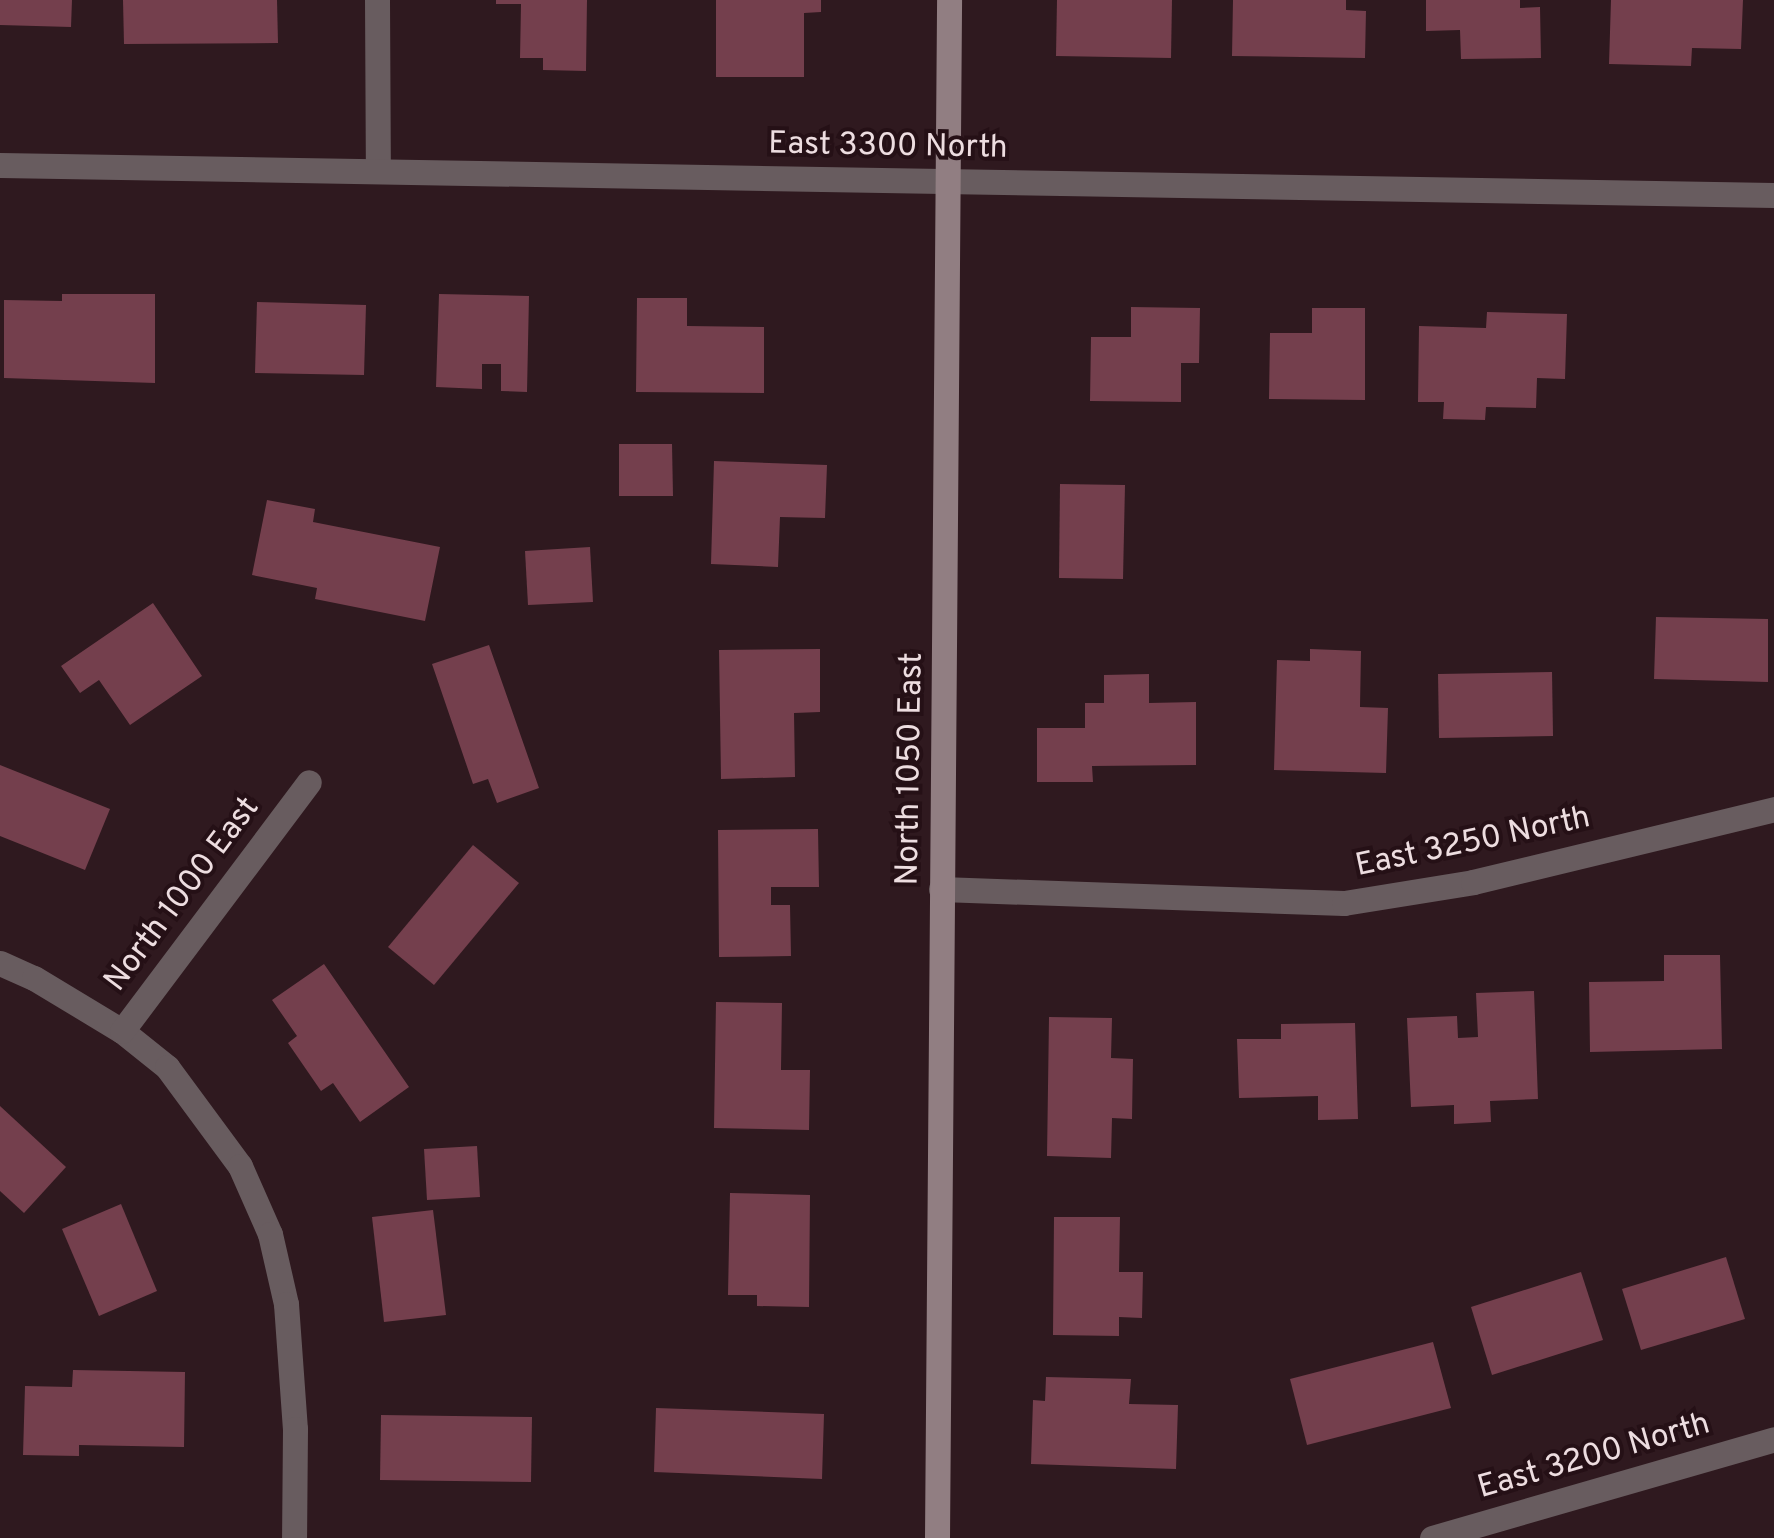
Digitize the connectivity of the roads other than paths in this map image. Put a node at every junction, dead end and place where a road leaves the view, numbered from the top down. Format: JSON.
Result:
{"nodes":[{"id":1,"x":378,"y":0,"type":"edge"},
{"id":2,"x":950,"y":0,"type":"edge"},
{"id":3,"x":0,"y":165,"type":"edge"},
{"id":4,"x":378,"y":171,"type":"junction"},
{"id":5,"x":950,"y":181,"type":"junction"},
{"id":6,"x":1774,"y":195,"type":"edge"},
{"id":7,"x":309,"y":782,"type":"dead end"},
{"id":8,"x":1774,"y":809,"type":"edge"},
{"id":9,"x":941,"y":889,"type":"junction"},
{"id":10,"x":0,"y":963,"type":"edge"},
{"id":11,"x":122,"y":1030,"type":"junction"},
{"id":12,"x":1774,"y":1439,"type":"edge"},
{"id":13,"x":294,"y":1538,"type":"edge"},
{"id":14,"x":937,"y":1538,"type":"edge"},
{"id":15,"x":1432,"y":1538,"type":"edge"}],
"edges":[{"from":1,"to":4,"type":"street"},
{"from":2,"to":5,"type":"street","name":"North 1050 East"},
{"from":3,"to":4,"type":"street","name":"East 3300 North"},
{"from":4,"to":5,"type":"street","name":"East 3300 North"},
{"from":5,"to":6,"type":"street","name":"East 3300 North"},
{"from":5,"to":9,"type":"street","name":"North 1050 East"},
{"from":7,"to":11,"type":"street","name":"North 1000 East"},
{"from":8,"to":9,"type":"street","name":"East 3250 North"},
{"from":9,"to":14,"type":"street","name":"North 1050 East"},
{"from":10,"to":11,"type":"street"},
{"from":11,"to":13,"type":"street","name":"North 1000 East"},
{"from":12,"to":15,"type":"street","name":"East 3200 North"}]}
